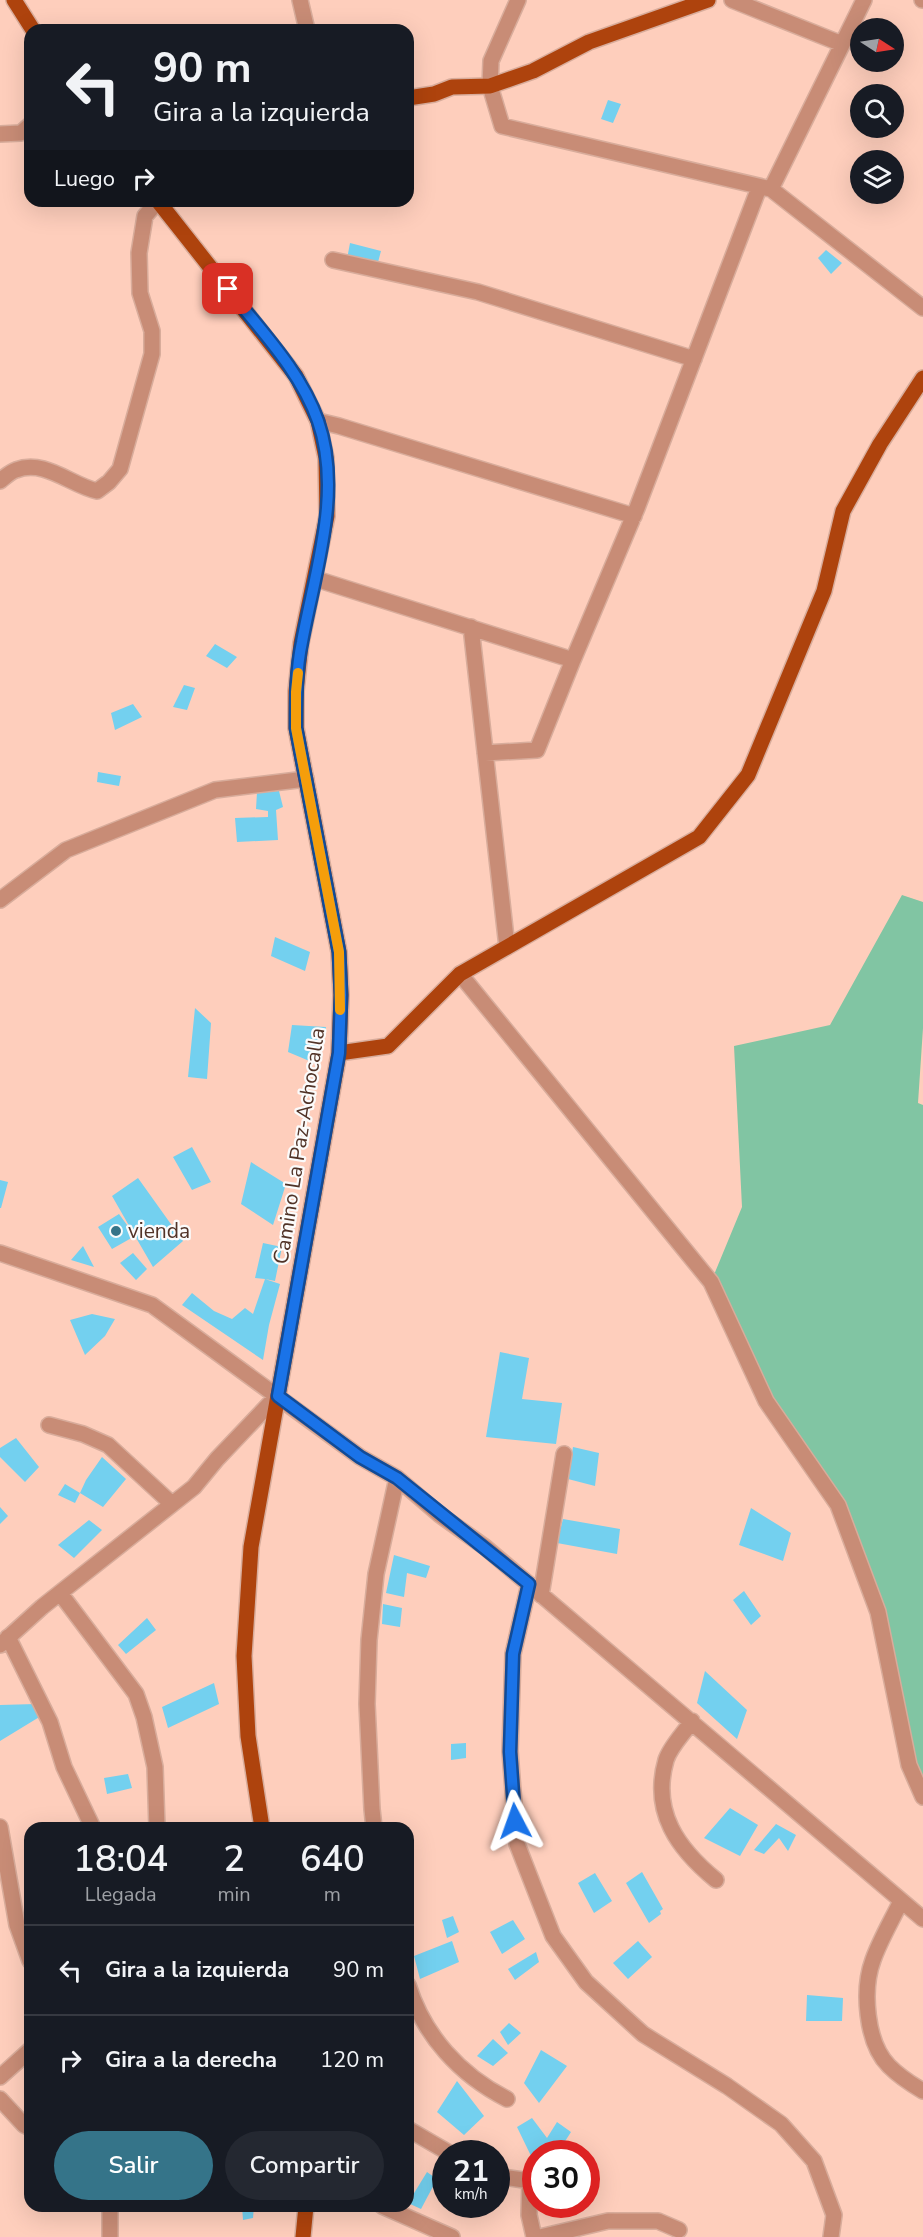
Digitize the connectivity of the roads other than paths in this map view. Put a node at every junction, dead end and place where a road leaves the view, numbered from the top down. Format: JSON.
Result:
{"nodes":[{"id":1,"x":14,"y":0,"type":"edge"},
{"id":2,"x":300,"y":0,"type":"edge"},
{"id":3,"x":518,"y":0,"type":"edge"},
{"id":4,"x":708,"y":0,"type":"edge"},
{"id":5,"x":732,"y":0,"type":"edge"},
{"id":6,"x":864,"y":0,"type":"edge"},
{"id":7,"x":29,"y":24,"type":"edge"},
{"id":8,"x":306,"y":24,"type":"edge"},
{"id":9,"x":842,"y":44,"type":"junction"},
{"id":10,"x":490,"y":86,"type":"junction"},
{"id":11,"x":414,"y":97,"type":"edge"},
{"id":12,"x":24,"y":130,"type":"edge"},
{"id":13,"x":0,"y":134,"type":"edge"},
{"id":14,"x":771,"y":189,"type":"junction"},
{"id":15,"x":153,"y":207,"type":"edge"},
{"id":16,"x":163,"y":207,"type":"edge"},
{"id":17,"x":333,"y":260,"type":"dead end"},
{"id":18,"x":923,"y":308,"type":"edge"},
{"id":19,"x":694,"y":359,"type":"junction"},
{"id":20,"x":923,"y":378,"type":"edge"},
{"id":21,"x":318,"y":421,"type":"junction"},
{"id":22,"x":0,"y":481,"type":"edge"},
{"id":23,"x":634,"y":516,"type":"junction"},
{"id":24,"x":316,"y":579,"type":"junction"},
{"id":25,"x":471,"y":627,"type":"junction"},
{"id":26,"x":573,"y":660,"type":"junction"},
{"id":27,"x":485,"y":753,"type":"junction"},
{"id":28,"x":306,"y":779,"type":"junction"},
{"id":29,"x":0,"y":900,"type":"edge"},
{"id":30,"x":507,"y":947,"type":"junction"},
{"id":31,"x":460,"y":974,"type":"junction"},
{"id":32,"x":339,"y":1053,"type":"junction"},
{"id":33,"x":0,"y":1253,"type":"edge"},
{"id":34,"x":278,"y":1396,"type":"junction"},
{"id":35,"x":49,"y":1425,"type":"dead end"},
{"id":36,"x":564,"y":1454,"type":"dead end"},
{"id":37,"x":397,"y":1478,"type":"junction"},
{"id":38,"x":172,"y":1504,"type":"junction"},
{"id":39,"x":529,"y":1584,"type":"junction"},
{"id":40,"x":60,"y":1593,"type":"junction"},
{"id":41,"x":541,"y":1594,"type":"junction"},
{"id":42,"x":4,"y":1641,"type":"edge"},
{"id":43,"x":692,"y":1721,"type":"junction"},
{"id":44,"x":923,"y":1797,"type":"edge"},
{"id":45,"x":90,"y":1822,"type":"edge"},
{"id":46,"x":157,"y":1822,"type":"edge"},
{"id":47,"x":261,"y":1822,"type":"edge"},
{"id":48,"x":374,"y":1822,"type":"edge"},
{"id":49,"x":0,"y":1827,"type":"edge"},
{"id":50,"x":716,"y":1880,"type":"dead end"},
{"id":51,"x":902,"y":1901,"type":"junction"},
{"id":52,"x":923,"y":1919,"type":"edge"},
{"id":53,"x":24,"y":1944,"type":"edge"},
{"id":54,"x":414,"y":2002,"type":"edge"},
{"id":55,"x":24,"y":2055,"type":"edge"},
{"id":56,"x":0,"y":2077,"type":"edge"},
{"id":57,"x":923,"y":2091,"type":"edge"},
{"id":58,"x":0,"y":2099,"type":"edge"},
{"id":59,"x":507,"y":2099,"type":"dead end"},
{"id":60,"x":24,"y":2125,"type":"edge"},
{"id":61,"x":414,"y":2132,"type":"edge"},
{"id":62,"x":432,"y":2143,"type":"edge"},
{"id":63,"x":510,"y":2178,"type":"edge"},
{"id":64,"x":110,"y":2212,"type":"edge"},
{"id":65,"x":305,"y":2212,"type":"edge"},
{"id":66,"x":396,"y":2212,"type":"edge"},
{"id":67,"x":679,"y":2230,"type":"dead end"},
{"id":68,"x":110,"y":2237,"type":"edge"},
{"id":69,"x":303,"y":2237,"type":"edge"},
{"id":70,"x":452,"y":2237,"type":"edge"},
{"id":71,"x":534,"y":2237,"type":"edge"},
{"id":72,"x":540,"y":2237,"type":"edge"},
{"id":73,"x":831,"y":2237,"type":"edge"}],
"edges":[{"from":1,"to":7,"type":"main road"},
{"from":2,"to":8,"type":"street"},
{"from":3,"to":10,"type":"street"},
{"from":4,"to":10,"type":"main road"},
{"from":5,"to":9,"type":"street"},
{"from":6,"to":9,"type":"street"},
{"from":9,"to":14,"type":"street"},
{"from":10,"to":11,"type":"main road"},
{"from":10,"to":14,"type":"street"},
{"from":12,"to":13,"type":"street"},
{"from":14,"to":18,"type":"street"},
{"from":14,"to":19,"type":"street"},
{"from":15,"to":22,"type":"street"},
{"from":16,"to":21,"type":"main road","name":"Camino La Paz-Achocalla"},
{"from":17,"to":19,"type":"street"},
{"from":19,"to":23,"type":"street"},
{"from":20,"to":30,"type":"main road"},
{"from":21,"to":23,"type":"street"},
{"from":21,"to":24,"type":"main road","name":"Camino La Paz-Achocalla"},
{"from":23,"to":26,"type":"street"},
{"from":24,"to":25,"type":"street"},
{"from":24,"to":28,"type":"main road","name":"Camino La Paz-Achocalla"},
{"from":25,"to":26,"type":"street"},
{"from":25,"to":27,"type":"street"},
{"from":26,"to":27,"type":"street"},
{"from":27,"to":30,"type":"street"},
{"from":28,"to":29,"type":"street"},
{"from":28,"to":32,"type":"main road","name":"Camino La Paz-Achocalla"},
{"from":30,"to":31,"type":"main road"},
{"from":31,"to":32,"type":"main road"},
{"from":31,"to":44,"type":"street"},
{"from":32,"to":34,"type":"main road","name":"Camino La Paz-Achocalla"},
{"from":33,"to":34,"type":"street"},
{"from":34,"to":37,"type":"street"},
{"from":34,"to":38,"type":"street"},
{"from":34,"to":47,"type":"main road","name":"Camino La Paz-Achocalla"},
{"from":35,"to":38,"type":"street"},
{"from":36,"to":41,"type":"street"},
{"from":37,"to":39,"type":"street"},
{"from":37,"to":48,"type":"street"},
{"from":38,"to":40,"type":"street"},
{"from":39,"to":41,"type":"street"},
{"from":39,"to":73,"type":"street"},
{"from":40,"to":42,"type":"street"},
{"from":40,"to":46,"type":"street"},
{"from":41,"to":43,"type":"street"},
{"from":42,"to":45,"type":"street"},
{"from":43,"to":50,"type":"street"},
{"from":43,"to":51,"type":"street"},
{"from":49,"to":53,"type":"street"},
{"from":51,"to":52,"type":"street"},
{"from":51,"to":57,"type":"street"},
{"from":54,"to":59,"type":"street"},
{"from":55,"to":56,"type":"street"},
{"from":58,"to":60,"type":"street"},
{"from":61,"to":62,"type":"street"},
{"from":63,"to":71,"type":"street"},
{"from":64,"to":68,"type":"street"},
{"from":65,"to":69,"type":"main road"},
{"from":66,"to":70,"type":"street"},
{"from":67,"to":72,"type":"street"}]}
